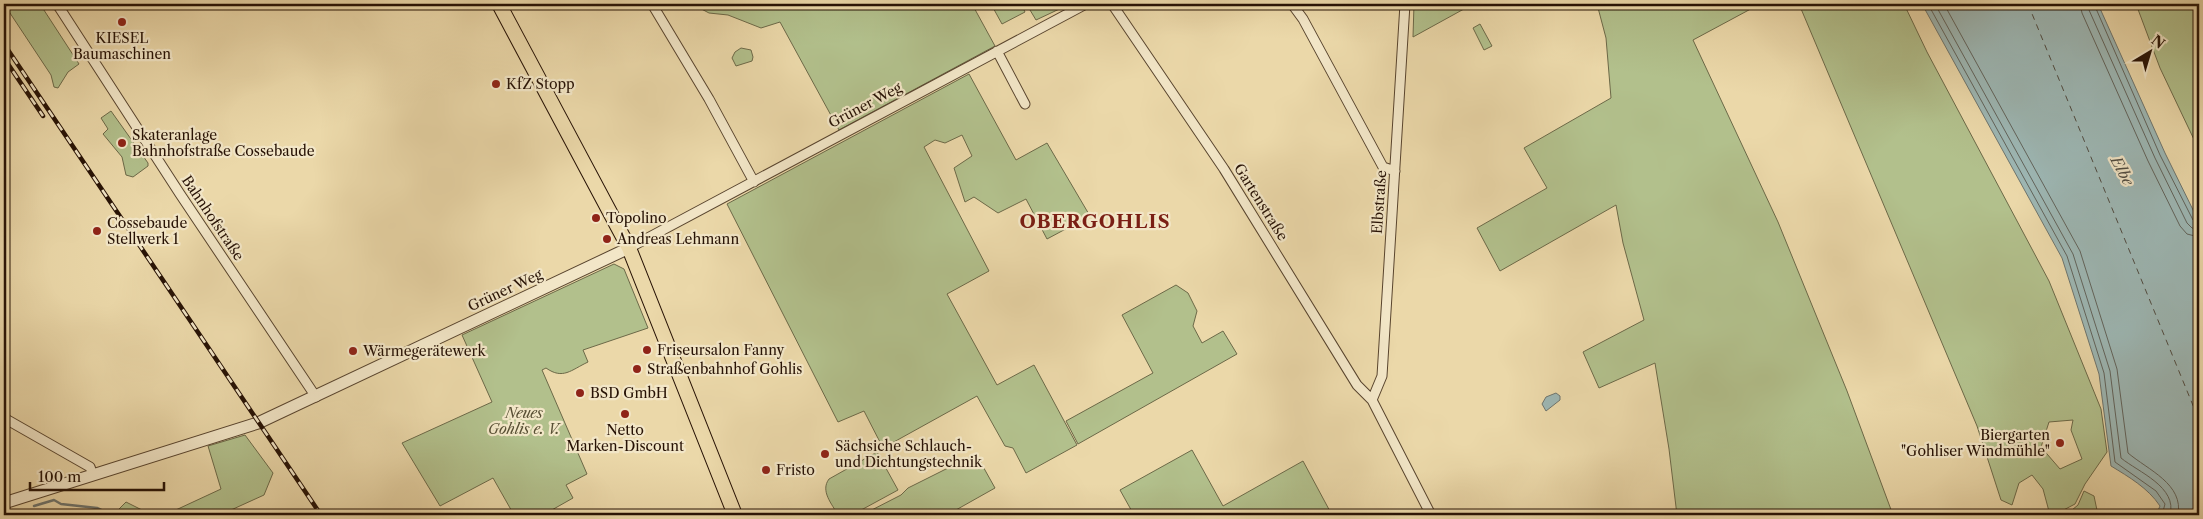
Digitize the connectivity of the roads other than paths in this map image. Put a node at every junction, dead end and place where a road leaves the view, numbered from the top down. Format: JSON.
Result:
{"nodes":[{"id":1,"x":57,"y":4,"type":"edge"},
{"id":2,"x":499,"y":4,"type":"edge"},
{"id":3,"x":652,"y":4,"type":"edge"},
{"id":4,"x":1086,"y":4,"type":"edge"},
{"id":5,"x":1112,"y":4,"type":"edge"},
{"id":6,"x":1292,"y":4,"type":"edge"},
{"id":7,"x":1405,"y":4,"type":"edge"},
{"id":8,"x":997,"y":51,"type":"junction"},
{"id":9,"x":1024,"y":104,"type":"dead end"},
{"id":10,"x":1395,"y":171,"type":"junction"},
{"id":11,"x":754,"y":182,"type":"junction"},
{"id":12,"x":629,"y":248,"type":"junction"},
{"id":13,"x":316,"y":397,"type":"junction"},
{"id":14,"x":1372,"y":400,"type":"junction"},
{"id":15,"x":4,"y":418,"type":"edge"},
{"id":16,"x":93,"y":475,"type":"junction"},
{"id":17,"x":4,"y":503,"type":"edge"},
{"id":18,"x":735,"y":515,"type":"edge"},
{"id":19,"x":1431,"y":515,"type":"edge"}],
"edges":[{"from":1,"to":13,"type":"street","name":"Bahnhofstraße"},
{"from":2,"to":12,"type":"main road"},
{"from":3,"to":11,"type":"street"},
{"from":4,"to":8,"type":"street","name":"Grüner Weg"},
{"from":5,"to":14,"type":"street","name":"Gartenstraße"},
{"from":6,"to":10,"type":"street"},
{"from":7,"to":10,"type":"street","name":"Elbstraße"},
{"from":8,"to":9,"type":"street"},
{"from":8,"to":11,"type":"street","name":"Grüner Weg"},
{"from":10,"to":14,"type":"street","name":"Elbstraße"},
{"from":11,"to":12,"type":"street","name":"Grüner Weg"},
{"from":12,"to":13,"type":"street","name":"Grüner Weg"},
{"from":12,"to":18,"type":"main road"},
{"from":13,"to":16,"type":"street","name":"Grüner Weg"},
{"from":14,"to":19,"type":"street","name":"Gartenstraße"},
{"from":15,"to":16,"type":"street"},
{"from":16,"to":17,"type":"street","name":"Grüner Weg"}]}
